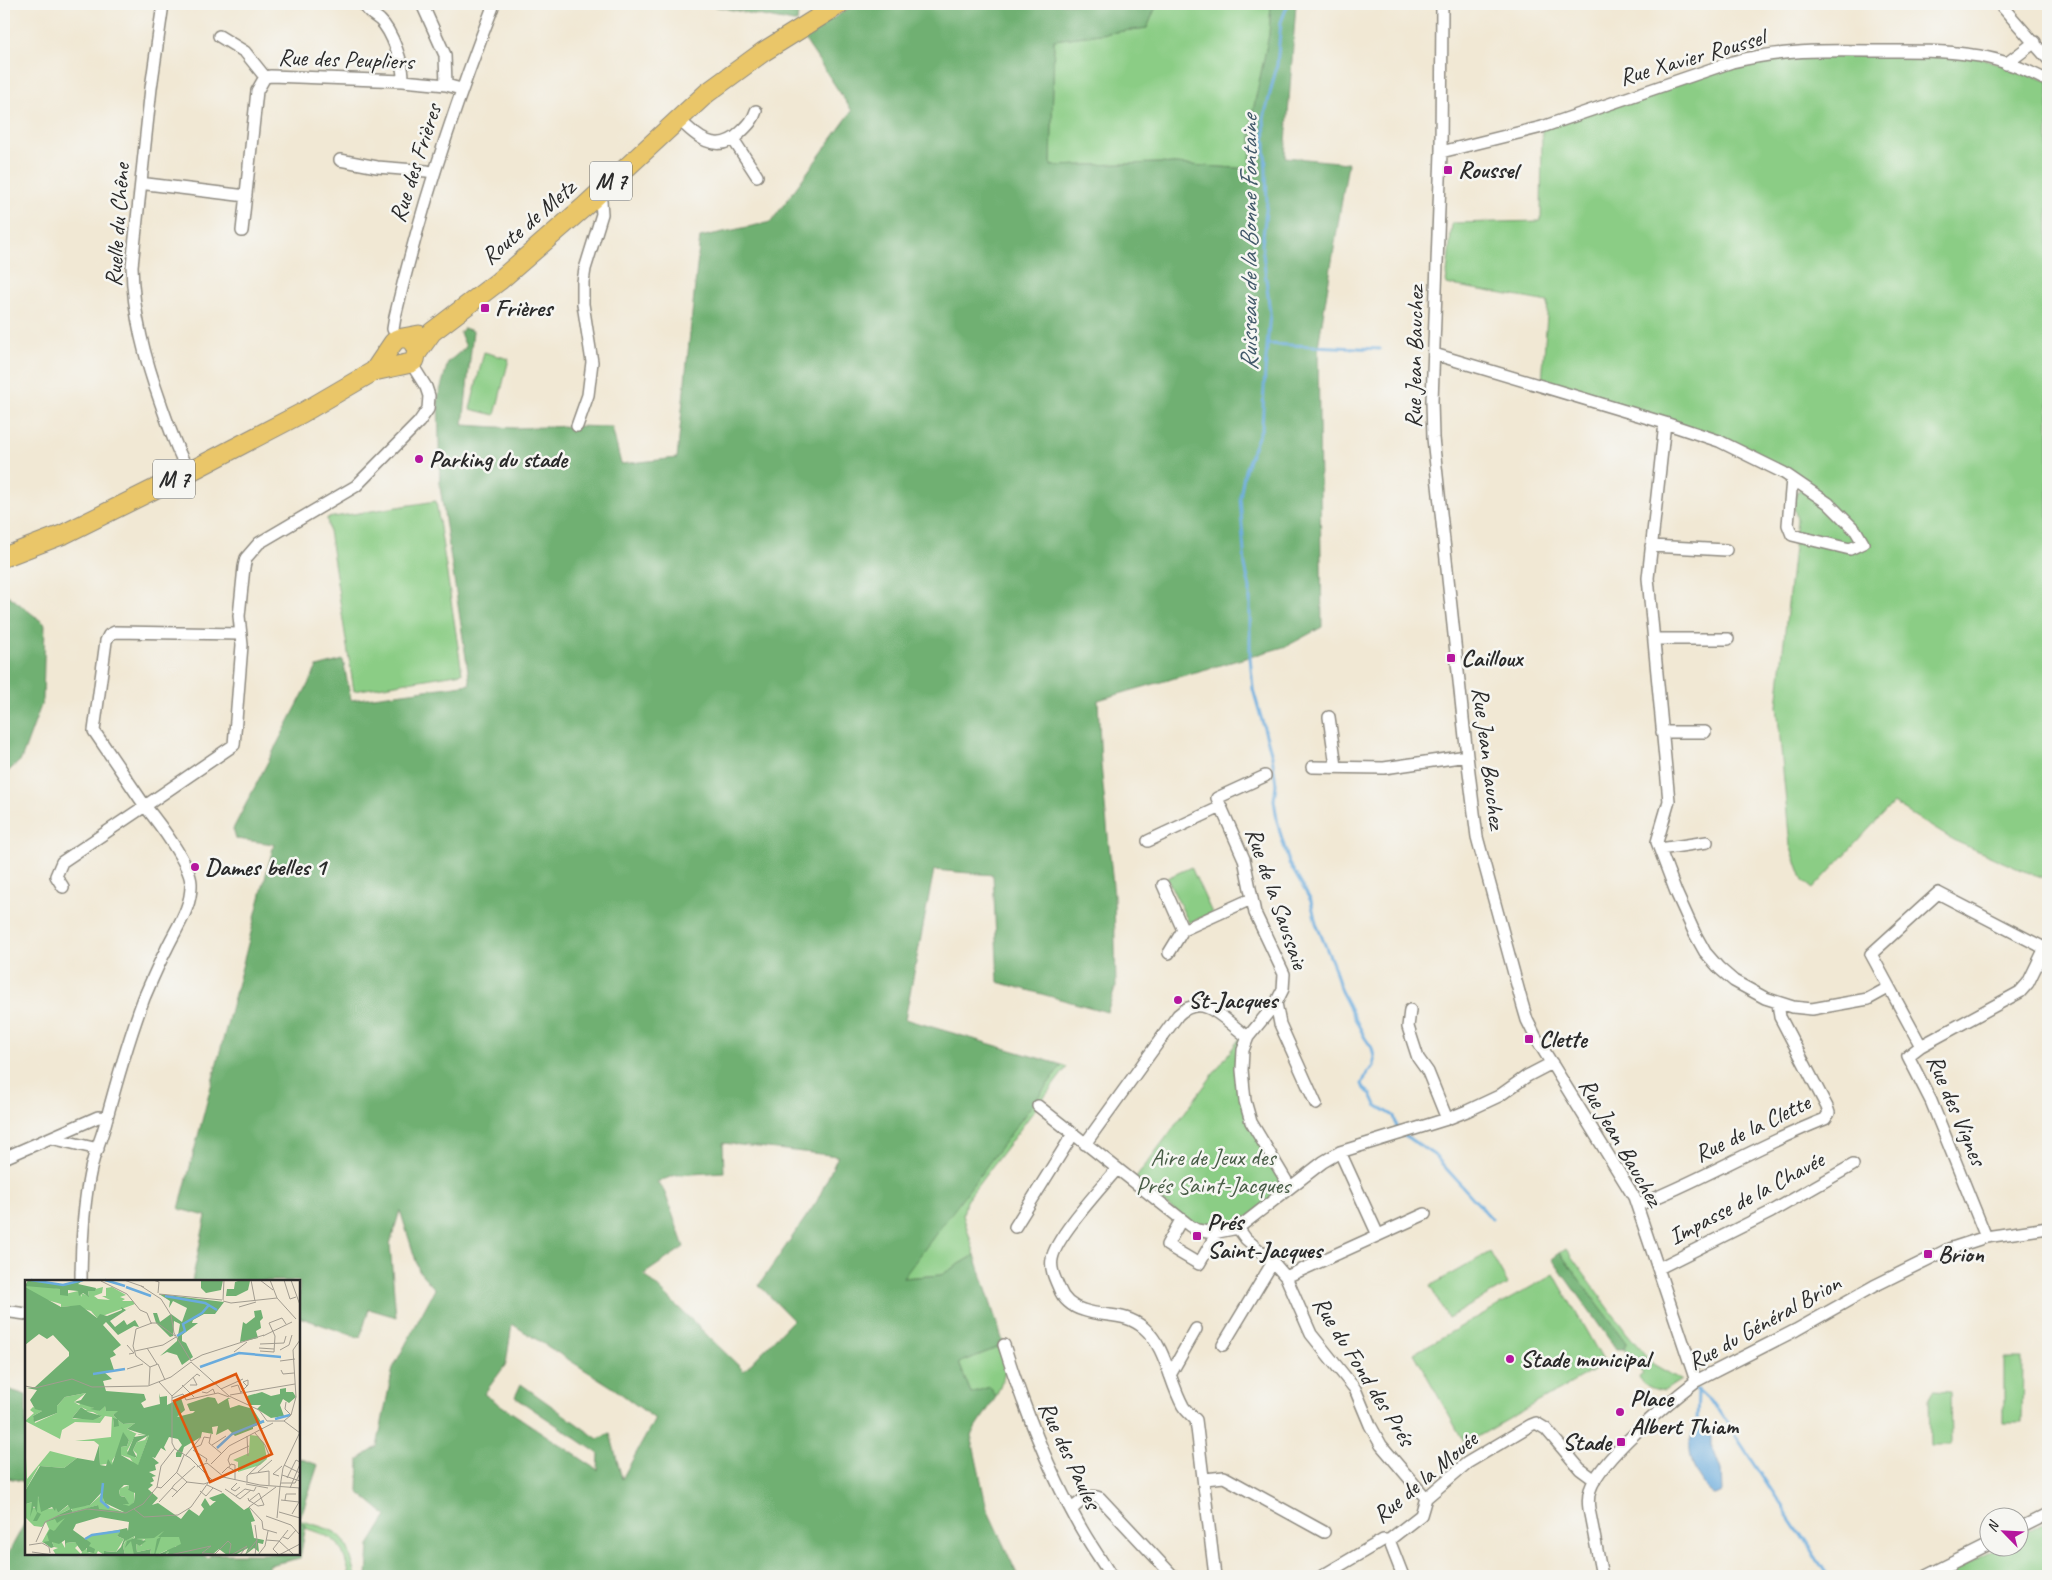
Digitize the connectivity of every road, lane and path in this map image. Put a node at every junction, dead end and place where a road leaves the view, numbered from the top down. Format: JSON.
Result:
{"nodes":[{"id":1,"x":164,"y":4,"type":"edge"},
{"id":2,"x":364,"y":4,"type":"edge"},
{"id":3,"x":422,"y":4,"type":"edge"},
{"id":4,"x":494,"y":4,"type":"edge"},
{"id":5,"x":840,"y":4,"type":"edge"},
{"id":6,"x":1442,"y":4,"type":"edge"},
{"id":7,"x":2000,"y":4,"type":"edge"},
{"id":8,"x":219,"y":36,"type":"dead end"},
{"id":9,"x":2035,"y":42,"type":"junction"},
{"id":10,"x":2048,"y":58,"type":"edge"},
{"id":11,"x":2006,"y":64,"type":"junction"},
{"id":12,"x":265,"y":77,"type":"junction"},
{"id":13,"x":403,"y":81,"type":"junction"},
{"id":14,"x":2048,"y":81,"type":"edge"},
{"id":15,"x":446,"y":84,"type":"junction"},
{"id":16,"x":461,"y":89,"type":"junction"},
{"id":17,"x":756,"y":111,"type":"dead end"},
{"id":18,"x":678,"y":118,"type":"junction"},
{"id":19,"x":733,"y":139,"type":"junction"},
{"id":20,"x":1441,"y":152,"type":"junction"},
{"id":21,"x":340,"y":160,"type":"dead end"},
{"id":22,"x":434,"y":173,"type":"junction"},
{"id":23,"x":757,"y":176,"type":"dead end"},
{"id":24,"x":147,"y":184,"type":"dead end"},
{"id":25,"x":246,"y":196,"type":"junction"},
{"id":26,"x":596,"y":196,"type":"junction"},
{"id":27,"x":242,"y":231,"type":"dead end"},
{"id":28,"x":404,"y":351,"type":"junction"},
{"id":29,"x":1434,"y":354,"type":"junction"},
{"id":30,"x":1665,"y":423,"type":"junction"},
{"id":31,"x":577,"y":426,"type":"dead end"},
{"id":32,"x":189,"y":472,"type":"junction"},
{"id":33,"x":1792,"y":479,"type":"junction"},
{"id":34,"x":1651,"y":546,"type":"junction"},
{"id":35,"x":1726,"y":550,"type":"dead end"},
{"id":36,"x":4,"y":557,"type":"edge"},
{"id":37,"x":240,"y":634,"type":"junction"},
{"id":38,"x":1655,"y":639,"type":"junction"},
{"id":39,"x":1728,"y":639,"type":"dead end"},
{"id":40,"x":1329,"y":717,"type":"dead end"},
{"id":41,"x":1662,"y":732,"type":"junction"},
{"id":42,"x":1705,"y":732,"type":"dead end"},
{"id":43,"x":1467,"y":756,"type":"junction"},
{"id":44,"x":1312,"y":766,"type":"dead end"},
{"id":45,"x":1336,"y":766,"type":"junction"},
{"id":46,"x":1265,"y":776,"type":"dead end"},
{"id":47,"x":145,"y":806,"type":"junction"},
{"id":48,"x":1222,"y":807,"type":"junction"},
{"id":49,"x":1148,"y":841,"type":"dead end"},
{"id":50,"x":1707,"y":842,"type":"dead end"},
{"id":51,"x":1660,"y":849,"type":"junction"},
{"id":52,"x":1163,"y":885,"type":"dead end"},
{"id":53,"x":63,"y":887,"type":"dead end"},
{"id":54,"x":1251,"y":899,"type":"junction"},
{"id":55,"x":1183,"y":930,"type":"junction"},
{"id":56,"x":2047,"y":949,"type":"edge"},
{"id":57,"x":1169,"y":953,"type":"dead end"},
{"id":58,"x":1888,"y":988,"type":"junction"},
{"id":59,"x":1276,"y":1003,"type":"junction"},
{"id":60,"x":1778,"y":1003,"type":"junction"},
{"id":61,"x":1410,"y":1010,"type":"dead end"},
{"id":62,"x":1248,"y":1037,"type":"junction"},
{"id":63,"x":1921,"y":1046,"type":"junction"},
{"id":64,"x":1552,"y":1063,"type":"junction"},
{"id":65,"x":1316,"y":1104,"type":"dead end"},
{"id":66,"x":1038,"y":1106,"type":"dead end"},
{"id":67,"x":107,"y":1118,"type":"junction"},
{"id":68,"x":1447,"y":1119,"type":"junction"},
{"id":69,"x":1073,"y":1134,"type":"junction"},
{"id":70,"x":51,"y":1138,"type":"junction"},
{"id":71,"x":1085,"y":1144,"type":"junction"},
{"id":72,"x":98,"y":1149,"type":"junction"},
{"id":73,"x":1340,"y":1152,"type":"junction"},
{"id":74,"x":4,"y":1158,"type":"edge"},
{"id":75,"x":1853,"y":1165,"type":"dead end"},
{"id":76,"x":1116,"y":1170,"type":"junction"},
{"id":77,"x":1290,"y":1187,"type":"junction"},
{"id":78,"x":1638,"y":1205,"type":"junction"},
{"id":79,"x":1426,"y":1214,"type":"dead end"},
{"id":80,"x":1182,"y":1220,"type":"junction"},
{"id":81,"x":1015,"y":1227,"type":"dead end"},
{"id":82,"x":1238,"y":1228,"type":"junction"},
{"id":83,"x":2048,"y":1228,"type":"edge"},
{"id":84,"x":1217,"y":1233,"type":"junction"},
{"id":85,"x":1378,"y":1235,"type":"junction"},
{"id":86,"x":1986,"y":1237,"type":"junction"},
{"id":87,"x":1273,"y":1262,"type":"junction"},
{"id":88,"x":1659,"y":1268,"type":"junction"},
{"id":89,"x":1286,"y":1278,"type":"junction"},
{"id":90,"x":81,"y":1280,"type":"edge"},
{"id":91,"x":4,"y":1311,"type":"edge"},
{"id":92,"x":25,"y":1314,"type":"edge"},
{"id":93,"x":1196,"y":1329,"type":"dead end"},
{"id":94,"x":1004,"y":1345,"type":"dead end"},
{"id":95,"x":1224,"y":1345,"type":"dead end"},
{"id":96,"x":1170,"y":1375,"type":"junction"},
{"id":97,"x":1696,"y":1382,"type":"junction"},
{"id":98,"x":1205,"y":1479,"type":"junction"},
{"id":99,"x":1595,"y":1480,"type":"junction"},
{"id":100,"x":1426,"y":1498,"type":"junction"},
{"id":101,"x":1071,"y":1510,"type":"junction"},
{"id":102,"x":2048,"y":1514,"type":"edge"},
{"id":103,"x":2030,"y":1523,"type":"edge"},
{"id":104,"x":1324,"y":1532,"type":"dead end"},
{"id":105,"x":1388,"y":1540,"type":"junction"},
{"id":106,"x":1980,"y":1549,"type":"edge"},
{"id":107,"x":1111,"y":1576,"type":"edge"},
{"id":108,"x":1173,"y":1576,"type":"edge"},
{"id":109,"x":1216,"y":1576,"type":"edge"},
{"id":110,"x":1322,"y":1576,"type":"edge"},
{"id":111,"x":1402,"y":1576,"type":"edge"},
{"id":112,"x":1602,"y":1576,"type":"edge"},
{"id":113,"x":1926,"y":1576,"type":"edge"}],
"edges":[{"from":1,"to":32,"type":"street","name":"Ruelle du Chêne"},
{"from":2,"to":13,"type":"street"},
{"from":3,"to":15,"type":"street"},
{"from":4,"to":16,"type":"street","name":"Rue des Frières"},
{"from":5,"to":18,"type":"main road","name":"Route de Metz","number":"M 7"},
{"from":6,"to":20,"type":"street","name":"Rue Jean Bauchez"},
{"from":7,"to":9,"type":"street"},
{"from":8,"to":12,"type":"street"},
{"from":9,"to":10,"type":"street"},
{"from":9,"to":11,"type":"street"},
{"from":11,"to":14,"type":"street","name":"Rue Xavier Roussel"},
{"from":11,"to":20,"type":"street","name":"Rue Xavier Roussel"},
{"from":12,"to":13,"type":"street","name":"Rue des Peupliers"},
{"from":12,"to":25,"type":"street","name":"Rue des Peupliers"},
{"from":13,"to":15,"type":"street","name":"Rue des Peupliers"},
{"from":15,"to":16,"type":"street","name":"Rue des Peupliers"},
{"from":16,"to":22,"type":"street","name":"Rue des Frières"},
{"from":17,"to":19,"type":"street"},
{"from":18,"to":19,"type":"street"},
{"from":18,"to":26,"type":"main road","name":"Route de Metz","number":"M 7"},
{"from":19,"to":23,"type":"street"},
{"from":20,"to":29,"type":"street","name":"Rue Jean Bauchez"},
{"from":21,"to":22,"type":"street"},
{"from":22,"to":28,"type":"street","name":"Rue des Frières"},
{"from":24,"to":25,"type":"street"},
{"from":25,"to":27,"type":"street","name":"Rue des Peupliers"},
{"from":26,"to":28,"type":"main road","name":"Route de Metz","number":"M 7"},
{"from":26,"to":31,"type":"street"},
{"from":28,"to":32,"type":"main road","number":"M 7"},
{"from":28,"to":37,"type":"street"},
{"from":29,"to":30,"type":"street"},
{"from":29,"to":43,"type":"street","name":"Rue Jean Bauchez"},
{"from":30,"to":33,"type":"street"},
{"from":30,"to":34,"type":"street"},
{"from":32,"to":36,"type":"main road","number":"M 7"},
{"from":33,"to":33,"type":"street"},
{"from":34,"to":35,"type":"street"},
{"from":34,"to":38,"type":"street"},
{"from":37,"to":47,"type":"street"},
{"from":37,"to":47,"type":"street"},
{"from":38,"to":39,"type":"street"},
{"from":38,"to":41,"type":"street"},
{"from":40,"to":45,"type":"street"},
{"from":41,"to":42,"type":"street"},
{"from":41,"to":51,"type":"street"},
{"from":43,"to":45,"type":"street"},
{"from":43,"to":64,"type":"street","name":"Rue Jean Bauchez"},
{"from":44,"to":45,"type":"street"},
{"from":46,"to":48,"type":"street","name":"Rue de la Saussaie"},
{"from":47,"to":53,"type":"street"},
{"from":47,"to":67,"type":"street"},
{"from":48,"to":49,"type":"street","name":"Rue de la Saussaie"},
{"from":48,"to":54,"type":"street","name":"Rue de la Saussaie"},
{"from":50,"to":51,"type":"street"},
{"from":51,"to":60,"type":"street"},
{"from":52,"to":55,"type":"street"},
{"from":54,"to":55,"type":"street"},
{"from":54,"to":59,"type":"street","name":"Rue de la Saussaie"},
{"from":55,"to":57,"type":"street"},
{"from":56,"to":58,"type":"street"},
{"from":56,"to":63,"type":"street","name":"Rue des Vignes"},
{"from":58,"to":60,"type":"street"},
{"from":58,"to":63,"type":"street"},
{"from":59,"to":62,"type":"street","name":"Rue de la Saussaie"},
{"from":59,"to":65,"type":"street","name":"Rue de la Saussaie"},
{"from":60,"to":78,"type":"street","name":"Rue de la Clette"},
{"from":61,"to":68,"type":"street"},
{"from":62,"to":71,"type":"street"},
{"from":62,"to":77,"type":"street","name":"Rue de la Saussaie"},
{"from":63,"to":86,"type":"street","name":"Rue des Vignes"},
{"from":64,"to":68,"type":"street"},
{"from":64,"to":78,"type":"street","name":"Rue Jean Bauchez"},
{"from":66,"to":69,"type":"street"},
{"from":67,"to":70,"type":"street"},
{"from":67,"to":72,"type":"street"},
{"from":68,"to":73,"type":"street"},
{"from":69,"to":71,"type":"street"},
{"from":69,"to":81,"type":"street"},
{"from":70,"to":72,"type":"street"},
{"from":70,"to":74,"type":"street"},
{"from":71,"to":76,"type":"street"},
{"from":72,"to":90,"type":"street"},
{"from":73,"to":77,"type":"street"},
{"from":73,"to":85,"type":"street"},
{"from":75,"to":88,"type":"street","name":"Impasse de la Chavée"},
{"from":76,"to":80,"type":"street"},
{"from":76,"to":96,"type":"street"},
{"from":77,"to":82,"type":"street"},
{"from":78,"to":88,"type":"street","name":"Rue Jean Bauchez"},
{"from":79,"to":85,"type":"street"},
{"from":80,"to":84,"type":"street"},
{"from":80,"to":84,"type":"street"},
{"from":82,"to":84,"type":"street"},
{"from":82,"to":87,"type":"street","name":"Rue du Fond des Prés"},
{"from":83,"to":86,"type":"street","name":"Rue du Général Brion"},
{"from":85,"to":89,"type":"street"},
{"from":86,"to":97,"type":"street","name":"Rue du Général Brion"},
{"from":87,"to":89,"type":"street","name":"Rue du Fond des Prés"},
{"from":87,"to":95,"type":"street"},
{"from":88,"to":97,"type":"street","name":"Rue Jean Bauchez"},
{"from":89,"to":100,"type":"street","name":"Rue du Fond des Prés"},
{"from":91,"to":92,"type":"street"},
{"from":93,"to":96,"type":"street"},
{"from":94,"to":101,"type":"street","name":"Rue des Paules"},
{"from":96,"to":98,"type":"street"},
{"from":97,"to":99,"type":"street","name":"Rue du Général Brion"},
{"from":98,"to":104,"type":"street"},
{"from":98,"to":109,"type":"street"},
{"from":99,"to":100,"type":"street","name":"Rue de la Mouée"},
{"from":99,"to":112,"type":"street","name":"Rue du Général Brion"},
{"from":100,"to":105,"type":"street","name":"Rue de la Mouée"},
{"from":101,"to":107,"type":"street","name":"Rue des Paules"},
{"from":101,"to":108,"type":"street"},
{"from":102,"to":103,"type":"street"},
{"from":105,"to":110,"type":"street","name":"Rue de la Mouée"},
{"from":105,"to":111,"type":"street"},
{"from":106,"to":113,"type":"street"}]}
